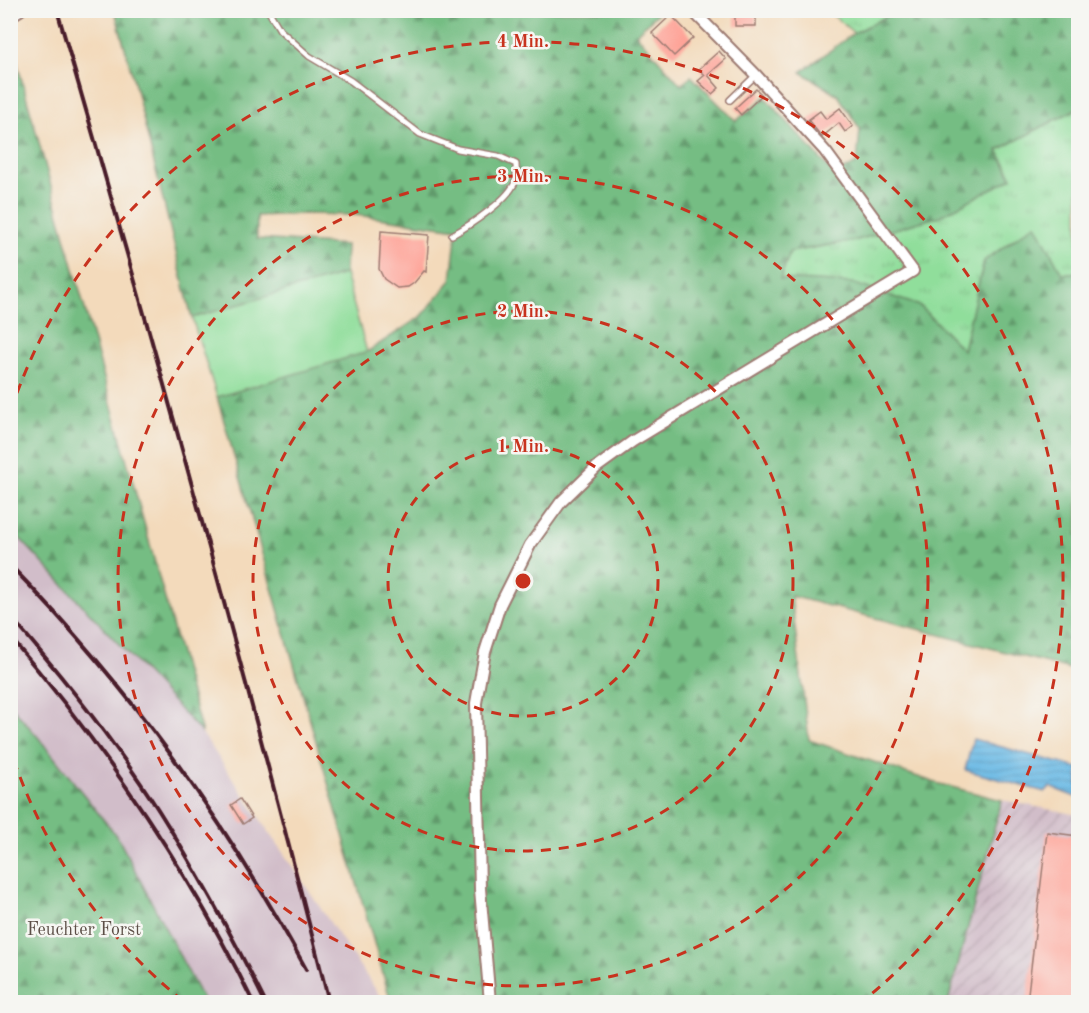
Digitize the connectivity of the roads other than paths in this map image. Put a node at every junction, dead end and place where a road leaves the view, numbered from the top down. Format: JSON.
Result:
{"nodes":[{"id":1,"x":20,"y":10,"type":"edge"},
{"id":2,"x":268,"y":10,"type":"edge"},
{"id":3,"x":692,"y":10,"type":"edge"},
{"id":4,"x":10,"y":16,"type":"edge"},
{"id":5,"x":756,"y":75,"type":"junction"},
{"id":6,"x":730,"y":100,"type":"dead end"},
{"id":7,"x":452,"y":235,"type":"dead end"},
{"id":8,"x":490,"y":1002,"type":"edge"}],
"edges":[{"from":1,"to":4,"type":"street"},
{"from":2,"to":7,"type":"lane"},
{"from":3,"to":5,"type":"street"},
{"from":5,"to":6,"type":"lane"},
{"from":5,"to":8,"type":"street"}]}
